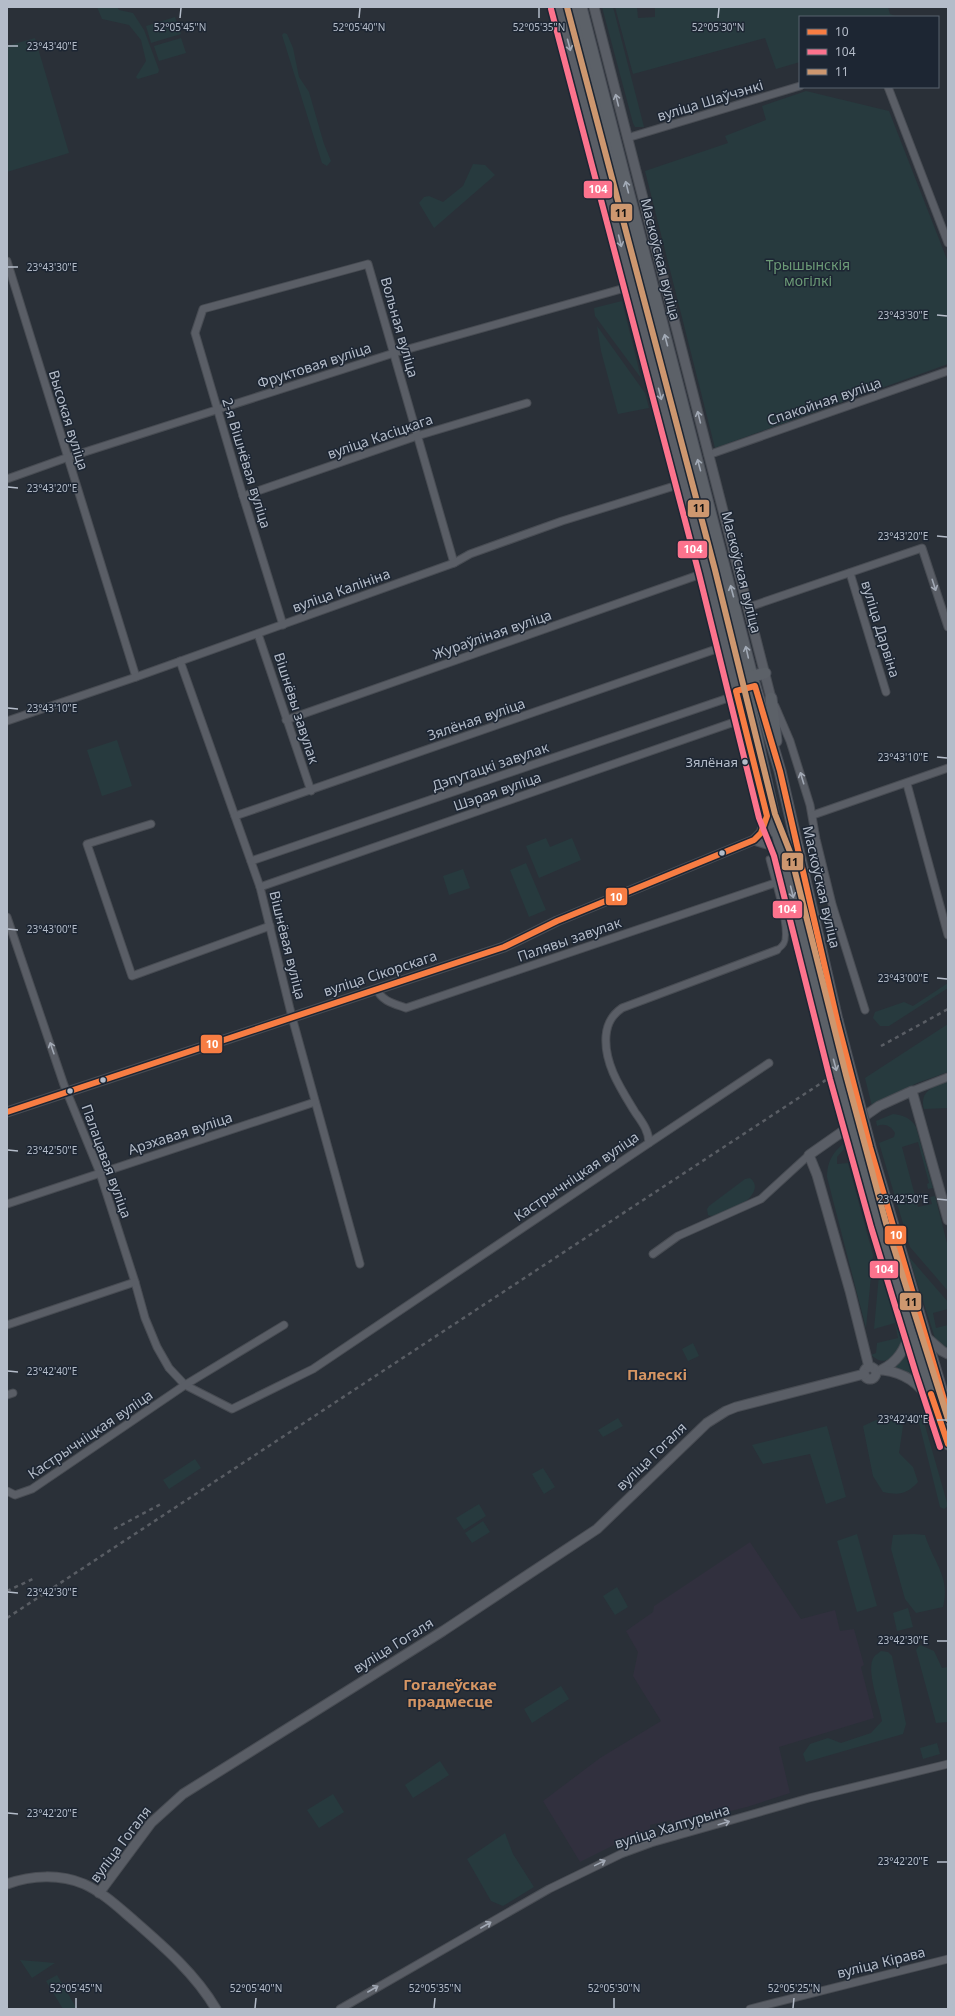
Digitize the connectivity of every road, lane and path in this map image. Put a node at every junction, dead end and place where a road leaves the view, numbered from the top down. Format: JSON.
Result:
{"nodes":[{"id":1,"x":559,"y":7,"type":"edge"},
{"id":2,"x":571,"y":7,"type":"edge"},
{"id":3,"x":581,"y":7,"type":"edge"},
{"id":4,"x":594,"y":7,"type":"edge"},
{"id":5,"x":799,"y":86,"type":"edge"},
{"id":6,"x":888,"y":88,"type":"edge"},
{"id":7,"x":627,"y":138,"type":"junction"},
{"id":8,"x":948,"y":243,"type":"edge"},
{"id":9,"x":7,"y":261,"type":"edge"},
{"id":10,"x":632,"y":286,"type":"junction"},
{"id":11,"x":203,"y":309,"type":"joint"},
{"id":12,"x":394,"y":353,"type":"junction"},
{"id":13,"x":948,"y":371,"type":"edge"},
{"id":14,"x":527,"y":403,"type":"dead end"},
{"id":15,"x":217,"y":410,"type":"junction"},
{"id":16,"x":416,"y":436,"type":"junction"},
{"id":17,"x":708,"y":455,"type":"junction"},
{"id":18,"x":67,"y":458,"type":"junction"},
{"id":19,"x":7,"y":479,"type":"edge"},
{"id":20,"x":684,"y":484,"type":"junction"},
{"id":21,"x":243,"y":496,"type":"junction"},
{"id":22,"x":454,"y":563,"type":"junction"},
{"id":23,"x":707,"y":572,"type":"junction"},
{"id":24,"x":850,"y":573,"type":"junction"},
{"id":25,"x":749,"y":607,"type":"junction"},
{"id":26,"x":284,"y":625,"type":"junction"},
{"id":27,"x":948,"y":627,"type":"edge"},
{"id":28,"x":258,"y":634,"type":"junction"},
{"id":29,"x":725,"y":646,"type":"junction"},
{"id":30,"x":180,"y":661,"type":"junction"},
{"id":31,"x":765,"y":673,"type":"junction"},
{"id":32,"x":136,"y":677,"type":"junction"},
{"id":33,"x":745,"y":686,"type":"junction"},
{"id":34,"x":886,"y":692,"type":"dead end"},
{"id":35,"x":771,"y":698,"type":"junction"},
{"id":36,"x":743,"y":719,"type":"junction"},
{"id":37,"x":286,"y":720,"type":"junction"},
{"id":38,"x":7,"y":721,"type":"edge"},
{"id":39,"x":948,"y":768,"type":"edge"},
{"id":40,"x":780,"y":771,"type":"junction"},
{"id":41,"x":907,"y":784,"type":"junction"},
{"id":42,"x":311,"y":791,"type":"junction"},
{"id":43,"x":813,"y":815,"type":"junction"},
{"id":44,"x":235,"y":816,"type":"junction"},
{"id":45,"x":767,"y":816,"type":"junction"},
{"id":46,"x":151,"y":824,"type":"dead end"},
{"id":47,"x":754,"y":840,"type":"junction"},
{"id":48,"x":782,"y":854,"type":"junction"},
{"id":49,"x":769,"y":859,"type":"dead end"},
{"id":50,"x":251,"y":861,"type":"junction"},
{"id":51,"x":775,"y":883,"type":"junction"},
{"id":52,"x":260,"y":887,"type":"junction"},
{"id":53,"x":7,"y":917,"type":"edge"},
{"id":54,"x":270,"y":926,"type":"junction"},
{"id":55,"x":948,"y":935,"type":"edge"},
{"id":56,"x":777,"y":950,"type":"joint"},
{"id":57,"x":377,"y":989,"type":"junction"},
{"id":58,"x":865,"y":1010,"type":"dead end"},
{"id":59,"x":292,"y":1017,"type":"junction"},
{"id":60,"x":769,"y":1063,"type":"dead end"},
{"id":61,"x":948,"y":1077,"type":"edge"},
{"id":62,"x":65,"y":1088,"type":"junction"},
{"id":63,"x":912,"y":1091,"type":"junction"},
{"id":64,"x":315,"y":1102,"type":"junction"},
{"id":65,"x":7,"y":1112,"type":"edge"},
{"id":66,"x":649,"y":1143,"type":"junction"},
{"id":67,"x":809,"y":1155,"type":"junction"},
{"id":68,"x":100,"y":1173,"type":"junction"},
{"id":69,"x":7,"y":1204,"type":"edge"},
{"id":70,"x":948,"y":1220,"type":"edge"},
{"id":71,"x":653,"y":1254,"type":"dead end"},
{"id":72,"x":360,"y":1264,"type":"dead end"},
{"id":73,"x":135,"y":1282,"type":"junction"},
{"id":74,"x":7,"y":1325,"type":"edge"},
{"id":75,"x":284,"y":1325,"type":"dead end"},
{"id":76,"x":910,"y":1332,"type":"junction"},
{"id":77,"x":926,"y":1337,"type":"junction"},
{"id":78,"x":948,"y":1354,"type":"edge"},
{"id":79,"x":873,"y":1371,"type":"junction"},
{"id":80,"x":186,"y":1385,"type":"junction"},
{"id":81,"x":945,"y":1408,"type":"edge"},
{"id":82,"x":948,"y":1444,"type":"edge"},
{"id":83,"x":7,"y":1491,"type":"edge"},
{"id":84,"x":948,"y":1764,"type":"edge"},
{"id":85,"x":7,"y":1884,"type":"edge"},
{"id":86,"x":100,"y":1893,"type":"junction"},
{"id":87,"x":948,"y":1959,"type":"edge"},
{"id":88,"x":216,"y":2009,"type":"edge"},
{"id":89,"x":340,"y":2009,"type":"edge"},
{"id":90,"x":750,"y":2009,"type":"edge"}],
"edges":[{"from":1,"to":10,"type":"street","name":"Маскоўская вуліца","one_way":true},
{"from":2,"to":33,"type":"main road","name":"Маскоўская вуліца"},
{"from":33,"to":3,"type":"main road","name":"Маскоўская вуліца","one_way":true},
{"from":7,"to":4,"type":"street","name":"Маскоўская вуліца","one_way":true},
{"from":5,"to":7,"type":"street","name":"вуліца Шаўчэнкі"},
{"from":6,"to":8,"type":"street"},
{"from":17,"to":7,"type":"street","name":"Маскоўская вуліца","one_way":true},
{"from":9,"to":18,"type":"street","name":"Высокая вуліца"},
{"from":10,"to":12,"type":"street","name":"Фруктовая вуліца"},
{"from":10,"to":20,"type":"street","name":"Маскоўская вуліца","one_way":true},
{"from":11,"to":12,"type":"street","name":"Вольная вуліца"},
{"from":11,"to":15,"type":"street","name":"2-я Вішнёвая вуліца"},
{"from":12,"to":15,"type":"street","name":"Фруктовая вуліца"},
{"from":12,"to":16,"type":"street","name":"Вольная вуліца"},
{"from":13,"to":17,"type":"street","name":"Спакойная вуліца"},
{"from":14,"to":16,"type":"street","name":"вуліца Касіцкага"},
{"from":15,"to":18,"type":"street","name":"Фруктовая вуліца"},
{"from":15,"to":21,"type":"street","name":"2-я Вішнёвая вуліца"},
{"from":16,"to":21,"type":"street","name":"вуліца Касіцкага"},
{"from":16,"to":22,"type":"street","name":"Вольная вуліца"},
{"from":17,"to":25,"type":"street","name":"Маскоўская вуліца"},
{"from":18,"to":19,"type":"street","name":"Фруктовая вуліца"},
{"from":18,"to":32,"type":"street","name":"Высокая вуліца"},
{"from":20,"to":22,"type":"street","name":"вуліца Калініна"},
{"from":20,"to":23,"type":"street","name":"Маскоўская вуліца"},
{"from":21,"to":26,"type":"street","name":"2-я Вішнёвая вуліца"},
{"from":22,"to":26,"type":"street","name":"вуліца Калініна"},
{"from":23,"to":29,"type":"street","name":"Маскоўская вуліца"},
{"from":23,"to":37,"type":"street","name":"Жураўліная вуліца"},
{"from":24,"to":25,"type":"street"},
{"from":24,"to":27,"type":"street","one_way":true},
{"from":24,"to":34,"type":"street","name":"вуліца Дарвіна"},
{"from":25,"to":31,"type":"street","name":"Маскоўская вуліца"},
{"from":26,"to":28,"type":"street","name":"вуліца Калініна"},
{"from":28,"to":30,"type":"street","name":"вуліца Калініна"},
{"from":28,"to":37,"type":"street","name":"Вішнёвы завулак"},
{"from":29,"to":33,"type":"street","name":"Маскоўская вуліца"},
{"from":29,"to":42,"type":"street","name":"Зялёная вуліца"},
{"from":30,"to":32,"type":"street","name":"вуліца Калініна"},
{"from":30,"to":44,"type":"street","name":"Вішнёвая вуліца"},
{"from":31,"to":33,"type":"main road"},
{"from":31,"to":35,"type":"street","name":"Маскоўская вуліца"},
{"from":32,"to":38,"type":"street","name":"вуліца Калініна"},
{"from":33,"to":36,"type":"street","name":"Маскоўская вуліца"},
{"from":33,"to":40,"type":"main road","name":"Маскоўская вуліца"},
{"from":33,"to":48,"type":"main road","name":"Маскоўская вуліца"},
{"from":33,"to":50,"type":"street","name":"Дэпутацкі завулак"},
{"from":35,"to":40,"type":"main road"},
{"from":43,"to":35,"type":"street","name":"Маскоўская вуліца","one_way":true},
{"from":36,"to":45,"type":"street","name":"Маскоўская вуліца"},
{"from":36,"to":52,"type":"street","name":"Шэрая вуліца"},
{"from":37,"to":42,"type":"street","name":"Вішнёвы завулак"},
{"from":39,"to":41,"type":"street"},
{"from":40,"to":77,"type":"main road","name":"Маскоўская вуліца","bridge":true},
{"from":41,"to":43,"type":"street"},
{"from":41,"to":55,"type":"street"},
{"from":42,"to":44,"type":"street","name":"Зялёная вуліца"},
{"from":43,"to":58,"type":"street","name":"Маскоўская вуліца"},
{"from":44,"to":50,"type":"street","name":"Вішнёвая вуліца"},
{"from":45,"to":47,"type":"street"},
{"from":45,"to":48,"type":"street","name":"Маскоўская вуліца"},
{"from":46,"to":54,"type":"street"},
{"from":47,"to":48,"type":"street"},
{"from":47,"to":57,"type":"street","name":"вуліца Сікорскага"},
{"from":48,"to":76,"type":"main road","name":"Маскоўская вуліца","one_way":true,"bridge":true},
{"from":49,"to":51,"type":"street","name":"Кастрычніцкая вуліца"},
{"from":50,"to":52,"type":"street","name":"Вішнёвая вуліца"},
{"from":51,"to":56,"type":"street","name":"Кастрычніцкая вуліца"},
{"from":51,"to":57,"type":"street","name":"Палявы завулак"},
{"from":52,"to":54,"type":"street","name":"Вішнёвая вуліца"},
{"from":62,"to":53,"type":"street","name":"Палацавая вуліца","one_way":true},
{"from":54,"to":59,"type":"street","name":"Вішнёвая вуліца"},
{"from":56,"to":66,"type":"street","name":"Кастрычніцкая вуліца"},
{"from":57,"to":59,"type":"street","name":"вуліца Сікорскага"},
{"from":59,"to":62,"type":"street","name":"вуліца Сікорскага"},
{"from":59,"to":64,"type":"street","name":"Вішнёвая вуліца"},
{"from":60,"to":66,"type":"street"},
{"from":61,"to":63,"type":"street"},
{"from":62,"to":65,"type":"street","name":"вуліца Сікорскага"},
{"from":62,"to":68,"type":"street","name":"Палацавая вуліца"},
{"from":63,"to":67,"type":"street"},
{"from":63,"to":70,"type":"street"},
{"from":64,"to":68,"type":"street","name":"Арэхавая вуліца"},
{"from":64,"to":72,"type":"street","name":"Вішнёвая вуліца"},
{"from":66,"to":80,"type":"street","name":"Кастрычніцкая вуліца"},
{"from":67,"to":71,"type":"street"},
{"from":67,"to":79,"type":"street"},
{"from":68,"to":69,"type":"street","name":"Арэхавая вуліца"},
{"from":68,"to":73,"type":"street","name":"Палацавая вуліца"},
{"from":73,"to":74,"type":"street"},
{"from":73,"to":80,"type":"street","name":"Палацавая вуліца"},
{"from":75,"to":80,"type":"street","name":"Кастрычніцкая вуліца"},
{"from":76,"to":79,"type":"street"},
{"from":76,"to":81,"type":"main road","name":"Маскоўская вуліца"},
{"from":77,"to":78,"type":"street"},
{"from":77,"to":81,"type":"main road","name":"Маскоўская вуліца"},
{"from":79,"to":81,"type":"street"},
{"from":79,"to":86,"type":"street","name":"вуліца Гогаля"},
{"from":80,"to":83,"type":"street","name":"Кастрычніцкая вуліца"},
{"from":81,"to":82,"type":"main road"},
{"from":89,"to":84,"type":"street","name":"вуліца Халтурына","one_way":true},
{"from":85,"to":86,"type":"street"},
{"from":86,"to":88,"type":"street","name":"вуліца Гогаля"},
{"from":87,"to":90,"type":"street","name":"вуліца Кірава"}]}
